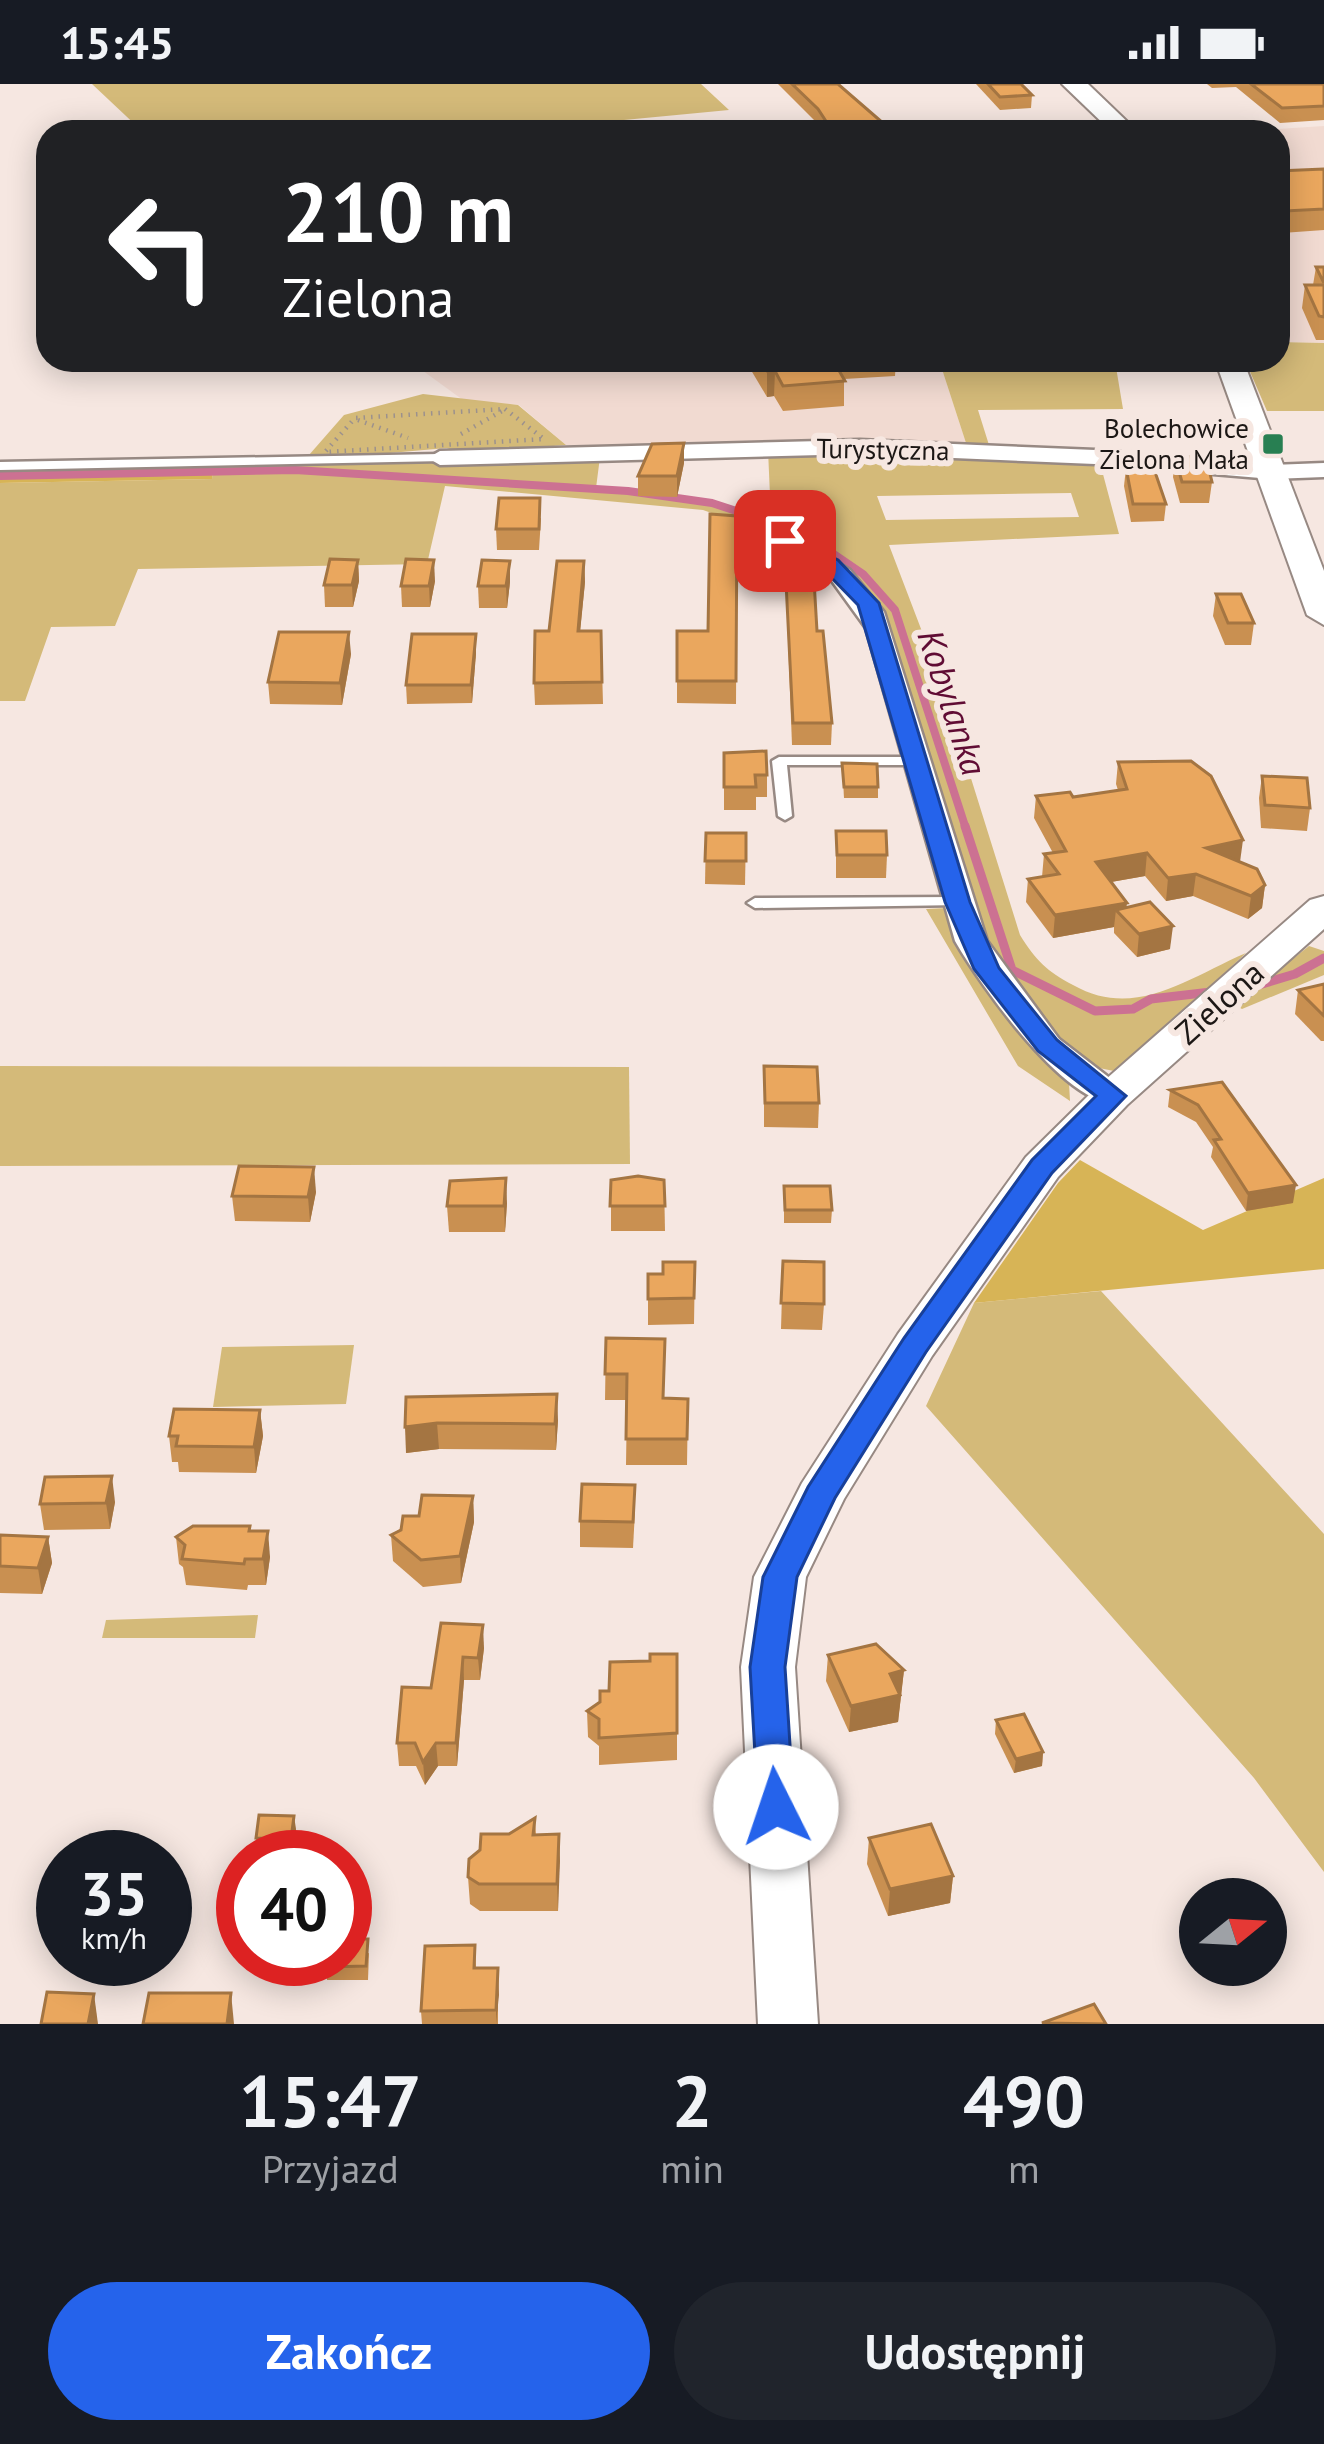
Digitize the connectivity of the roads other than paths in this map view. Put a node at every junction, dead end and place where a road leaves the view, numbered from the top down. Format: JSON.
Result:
{"nodes":[{"id":1,"x":1074,"y":84,"type":"edge"},
{"id":2,"x":1113,"y":120,"type":"edge"},
{"id":3,"x":1234,"y":372,"type":"edge"},
{"id":4,"x":444,"y":448,"type":"joint"},
{"id":5,"x":0,"y":466,"type":"edge"},
{"id":6,"x":1324,"y":470,"type":"edge"},
{"id":7,"x":1272,"y":472,"type":"junction"},
{"id":8,"x":785,"y":541,"type":"dead end"},
{"id":9,"x":1324,"y":615,"type":"edge"},
{"id":10,"x":918,"y":761,"type":"junction"},
{"id":11,"x":785,"y":815,"type":"dead end"},
{"id":12,"x":957,"y":902,"type":"junction"},
{"id":13,"x":755,"y":903,"type":"dead end"},
{"id":14,"x":1324,"y":908,"type":"edge"},
{"id":15,"x":1112,"y":1096,"type":"junction"},
{"id":16,"x":788,"y":2024,"type":"edge"}],
"edges":[{"from":1,"to":2,"type":"street"},
{"from":3,"to":7,"type":"street"},
{"from":4,"to":5,"type":"lane"},
{"from":4,"to":7,"type":"street","name":"Turystyczna"},
{"from":6,"to":7,"type":"street","name":"Turystyczna"},
{"from":7,"to":9,"type":"street"},
{"from":8,"to":10,"type":"street"},
{"from":10,"to":11,"type":"lane"},
{"from":10,"to":12,"type":"street"},
{"from":12,"to":13,"type":"lane"},
{"from":12,"to":15,"type":"street"},
{"from":14,"to":15,"type":"street","name":"Zielona"},
{"from":15,"to":16,"type":"street","name":"Zielona"}]}
